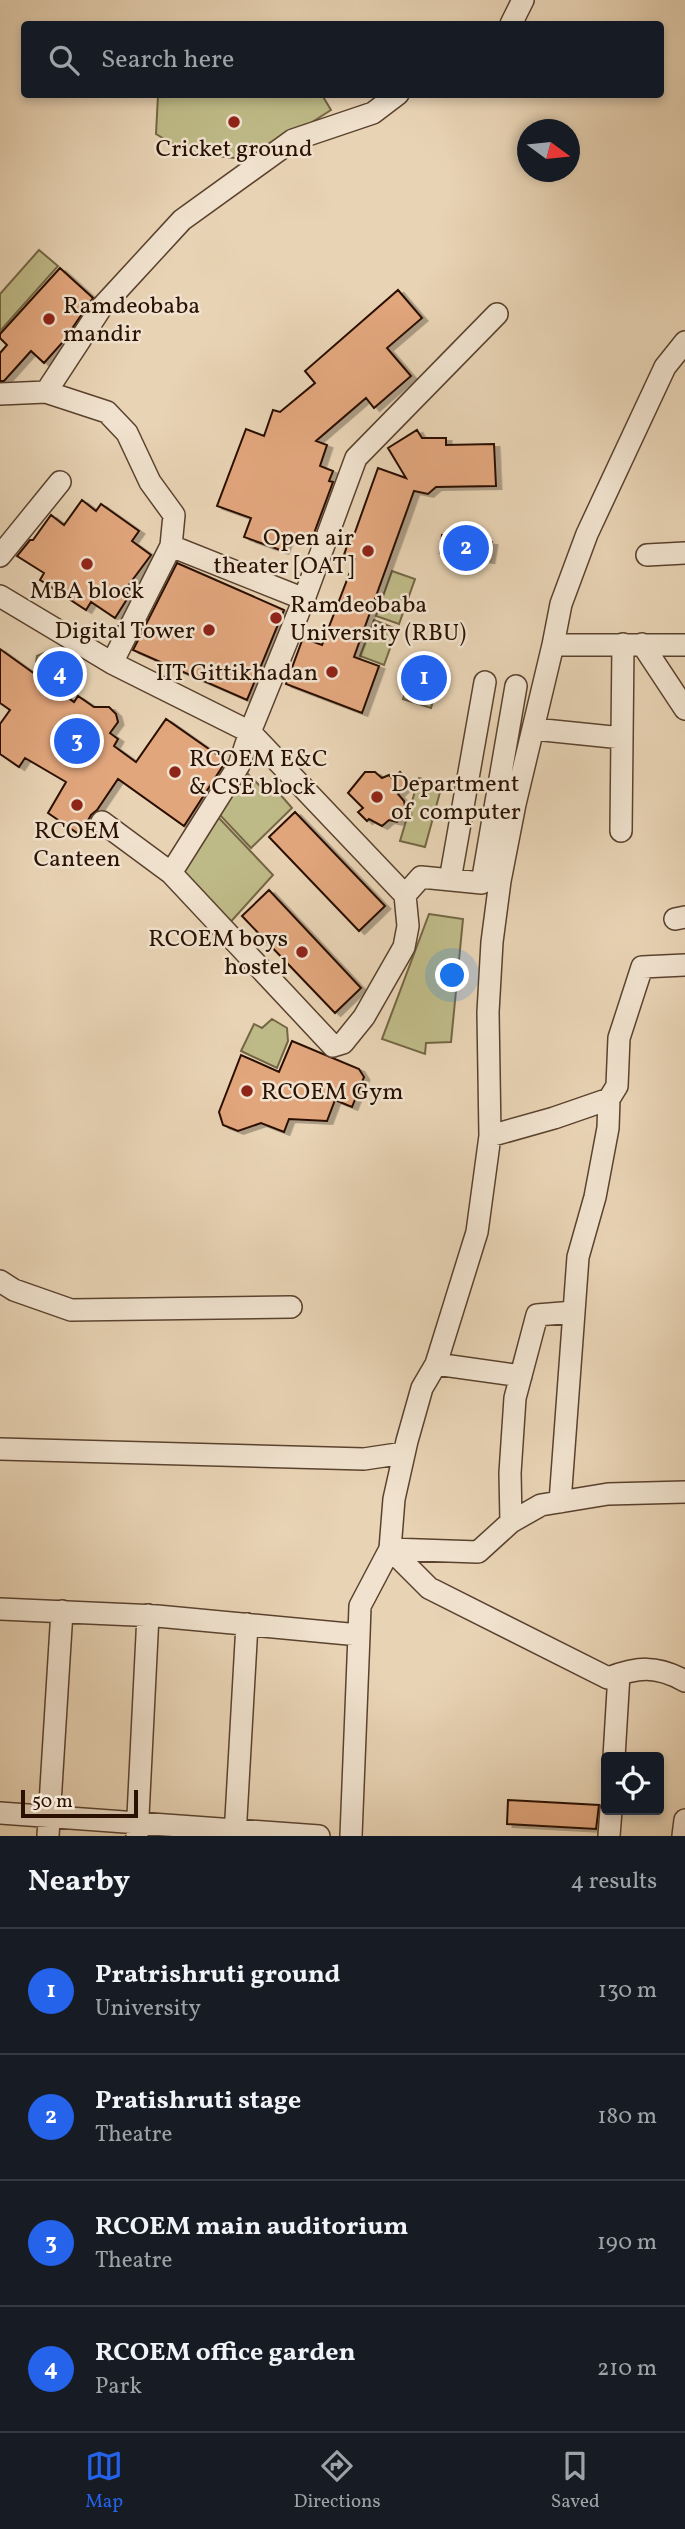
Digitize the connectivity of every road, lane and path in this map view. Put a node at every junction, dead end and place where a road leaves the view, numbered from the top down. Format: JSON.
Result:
{"nodes":[{"id":1,"x":523,"y":0,"type":"edge"},
{"id":2,"x":512,"y":21,"type":"edge"},
{"id":3,"x":393,"y":98,"type":"edge"},
{"id":4,"x":497,"y":314,"type":"dead end"},
{"id":5,"x":685,"y":342,"type":"edge"},
{"id":6,"x":46,"y":392,"type":"junction"},
{"id":7,"x":0,"y":394,"type":"edge"},
{"id":8,"x":60,"y":482,"type":"dead end"},
{"id":9,"x":171,"y":546,"type":"junction"},
{"id":10,"x":685,"y":553,"type":"edge"},
{"id":11,"x":647,"y":555,"type":"dead end"},
{"id":12,"x":0,"y":556,"type":"edge"},
{"id":13,"x":0,"y":596,"type":"edge"},
{"id":14,"x":304,"y":599,"type":"junction"},
{"id":15,"x":633,"y":644,"type":"junction"},
{"id":16,"x":553,"y":645,"type":"junction"},
{"id":17,"x":685,"y":645,"type":"edge"},
{"id":18,"x":112,"y":663,"type":"junction"},
{"id":19,"x":485,"y":682,"type":"dead end"},
{"id":20,"x":516,"y":686,"type":"dead end"},
{"id":21,"x":685,"y":709,"type":"edge"},
{"id":22,"x":534,"y":729,"type":"junction"},
{"id":23,"x":250,"y":732,"type":"junction"},
{"id":24,"x":622,"y":738,"type":"junction"},
{"id":25,"x":102,"y":822,"type":"dead end"},
{"id":26,"x":621,"y":831,"type":"dead end"},
{"id":27,"x":171,"y":873,"type":"junction"},
{"id":28,"x":450,"y":880,"type":"junction"},
{"id":29,"x":405,"y":895,"type":"junction"},
{"id":30,"x":685,"y":965,"type":"edge"},
{"id":31,"x":609,"y":1098,"type":"junction"},
{"id":32,"x":491,"y":1136,"type":"junction"},
{"id":33,"x":0,"y":1281,"type":"edge"},
{"id":34,"x":291,"y":1307,"type":"dead end"},
{"id":35,"x":574,"y":1312,"type":"junction"},
{"id":36,"x":436,"y":1364,"type":"junction"},
{"id":37,"x":521,"y":1377,"type":"junction"},
{"id":38,"x":0,"y":1449,"type":"edge"},
{"id":39,"x":404,"y":1453,"type":"junction"},
{"id":40,"x":685,"y":1492,"type":"edge"},
{"id":41,"x":560,"y":1502,"type":"junction"},
{"id":42,"x":512,"y":1522,"type":"junction"},
{"id":43,"x":390,"y":1549,"type":"junction"},
{"id":44,"x":0,"y":1609,"type":"edge"},
{"id":45,"x":62,"y":1611,"type":"junction"},
{"id":46,"x":148,"y":1615,"type":"junction"},
{"id":47,"x":247,"y":1624,"type":"junction"},
{"id":48,"x":359,"y":1635,"type":"junction"},
{"id":49,"x":619,"y":1674,"type":"junction"},
{"id":50,"x":685,"y":1681,"type":"edge"},
{"id":51,"x":614,"y":1752,"type":"edge"},
{"id":52,"x":0,"y":1813,"type":"edge"},
{"id":53,"x":611,"y":1815,"type":"edge"},
{"id":54,"x":685,"y":1820,"type":"edge"},
{"id":55,"x":48,"y":1826,"type":"edge"},
{"id":56,"x":137,"y":1829,"type":"edge"},
{"id":57,"x":235,"y":1833,"type":"edge"},
{"id":58,"x":319,"y":1836,"type":"edge"},
{"id":59,"x":351,"y":1836,"type":"edge"},
{"id":60,"x":609,"y":1836,"type":"edge"},
{"id":61,"x":682,"y":1836,"type":"edge"}],
"edges":[{"from":1,"to":2,"type":"street"},
{"from":3,"to":6,"type":"street"},
{"from":4,"to":14,"type":"street"},
{"from":5,"to":16,"type":"street"},
{"from":6,"to":7,"type":"street"},
{"from":6,"to":9,"type":"street"},
{"from":8,"to":12,"type":"street"},
{"from":9,"to":14,"type":"street"},
{"from":9,"to":18,"type":"street"},
{"from":10,"to":11,"type":"street"},
{"from":13,"to":18,"type":"street"},
{"from":14,"to":23,"type":"street"},
{"from":15,"to":16,"type":"street"},
{"from":15,"to":17,"type":"street"},
{"from":15,"to":21,"type":"street"},
{"from":15,"to":24,"type":"street"},
{"from":16,"to":22,"type":"street"},
{"from":18,"to":23,"type":"street"},
{"from":19,"to":28,"type":"street"},
{"from":20,"to":28,"type":"street"},
{"from":22,"to":24,"type":"street"},
{"from":22,"to":32,"type":"street"},
{"from":23,"to":27,"type":"street"},
{"from":23,"to":29,"type":"street"},
{"from":24,"to":26,"type":"street"},
{"from":25,"to":27,"type":"street"},
{"from":27,"to":29,"type":"street"},
{"from":28,"to":29,"type":"street"},
{"from":30,"to":31,"type":"street"},
{"from":31,"to":32,"type":"street"},
{"from":31,"to":35,"type":"street"},
{"from":32,"to":36,"type":"street"},
{"from":33,"to":34,"type":"street"},
{"from":35,"to":37,"type":"street"},
{"from":35,"to":41,"type":"street"},
{"from":36,"to":37,"type":"street"},
{"from":36,"to":39,"type":"street"},
{"from":37,"to":42,"type":"street"},
{"from":38,"to":39,"type":"street"},
{"from":39,"to":43,"type":"street"},
{"from":40,"to":41,"type":"street"},
{"from":41,"to":42,"type":"street"},
{"from":42,"to":43,"type":"street"},
{"from":43,"to":48,"type":"street"},
{"from":43,"to":49,"type":"street"},
{"from":44,"to":45,"type":"street"},
{"from":45,"to":46,"type":"street"},
{"from":45,"to":55,"type":"street"},
{"from":46,"to":47,"type":"street"},
{"from":46,"to":56,"type":"street"},
{"from":47,"to":48,"type":"street"},
{"from":47,"to":57,"type":"street"},
{"from":48,"to":59,"type":"street"},
{"from":49,"to":50,"type":"street"},
{"from":49,"to":51,"type":"street"},
{"from":52,"to":55,"type":"street"},
{"from":53,"to":60,"type":"street"},
{"from":54,"to":61,"type":"street"},
{"from":55,"to":56,"type":"street"},
{"from":56,"to":57,"type":"street"},
{"from":57,"to":58,"type":"street"}]}
